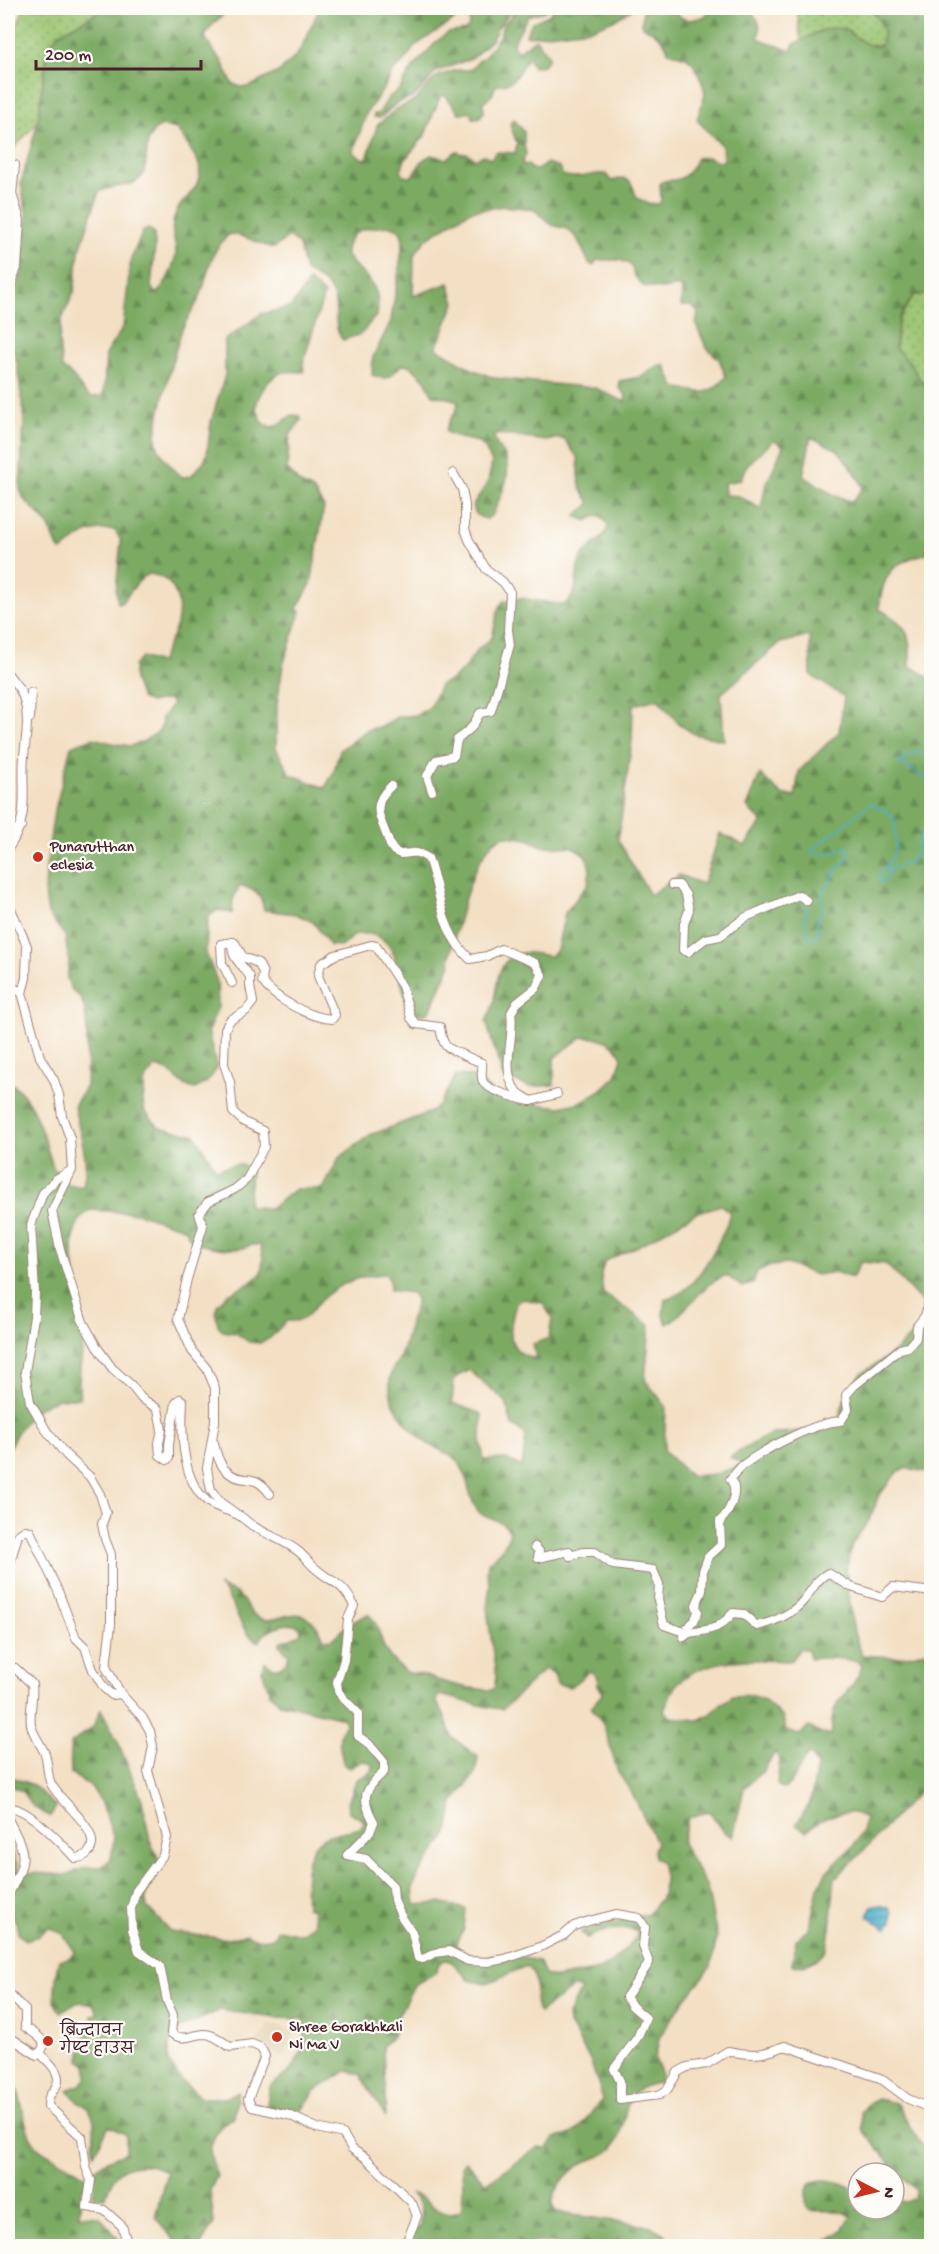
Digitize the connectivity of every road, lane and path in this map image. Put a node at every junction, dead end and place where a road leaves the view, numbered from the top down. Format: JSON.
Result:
{"nodes":[{"id":1,"x":8,"y":165,"type":"edge"},
{"id":2,"x":8,"y":293,"type":"edge"},
{"id":3,"x":453,"y":473,"type":"dead end"},
{"id":4,"x":8,"y":674,"type":"edge"},
{"id":5,"x":31,"y":692,"type":"dead end"},
{"id":6,"x":28,"y":719,"type":"junction"},
{"id":7,"x":391,"y":786,"type":"dead end"},
{"id":8,"x":432,"y":791,"type":"dead end"},
{"id":9,"x":21,"y":826,"type":"junction"},
{"id":10,"x":8,"y":835,"type":"edge"},
{"id":11,"x":8,"y":849,"type":"edge"},
{"id":12,"x":672,"y":885,"type":"dead end"},
{"id":13,"x":807,"y":901,"type":"dead end"},
{"id":14,"x":8,"y":902,"type":"edge"},
{"id":15,"x":233,"y":942,"type":"junction"},
{"id":16,"x":232,"y":983,"type":"dead end"},
{"id":17,"x":8,"y":987,"type":"edge"},
{"id":18,"x":22,"y":993,"type":"junction"},
{"id":19,"x":557,"y":1094,"type":"dead end"},
{"id":20,"x":531,"y":1101,"type":"junction"},
{"id":21,"x":72,"y":1170,"type":"junction"},
{"id":22,"x":932,"y":1292,"type":"edge"},
{"id":23,"x":212,"y":1439,"type":"junction"},
{"id":24,"x":270,"y":1494,"type":"dead end"},
{"id":25,"x":237,"y":1515,"type":"junction"},
{"id":26,"x":535,"y":1547,"type":"dead end"},
{"id":27,"x":8,"y":1570,"type":"edge"},
{"id":28,"x":932,"y":1592,"type":"edge"},
{"id":29,"x":689,"y":1633,"type":"junction"},
{"id":30,"x":8,"y":1667,"type":"edge"},
{"id":31,"x":121,"y":1694,"type":"junction"},
{"id":32,"x":8,"y":1808,"type":"edge"},
{"id":33,"x":8,"y":1819,"type":"edge"},
{"id":34,"x":8,"y":1896,"type":"edge"},
{"id":35,"x":8,"y":1993,"type":"edge"},
{"id":36,"x":8,"y":2036,"type":"edge"},
{"id":37,"x":40,"y":2054,"type":"junction"},
{"id":38,"x":932,"y":2109,"type":"edge"},
{"id":39,"x":128,"y":2247,"type":"edge"},
{"id":40,"x":405,"y":2247,"type":"edge"}],
"edges":[{"from":1,"to":2,"type":"street"},
{"from":3,"to":8,"type":"street"},
{"from":4,"to":6,"type":"street"},
{"from":5,"to":6,"type":"street"},
{"from":6,"to":9,"type":"street"},
{"from":7,"to":20,"type":"street"},
{"from":9,"to":10,"type":"street"},
{"from":9,"to":11,"type":"street"},
{"from":12,"to":13,"type":"street"},
{"from":14,"to":18,"type":"street"},
{"from":15,"to":16,"type":"street"},
{"from":15,"to":20,"type":"street"},
{"from":15,"to":23,"type":"street"},
{"from":17,"to":18,"type":"street"},
{"from":18,"to":21,"type":"street"},
{"from":19,"to":20,"type":"street"},
{"from":21,"to":25,"type":"street"},
{"from":21,"to":31,"type":"street"},
{"from":22,"to":29,"type":"street"},
{"from":23,"to":24,"type":"street"},
{"from":23,"to":25,"type":"street"},
{"from":25,"to":38,"type":"street"},
{"from":26,"to":29,"type":"street"},
{"from":27,"to":31,"type":"street"},
{"from":28,"to":29,"type":"street"},
{"from":30,"to":32,"type":"street"},
{"from":31,"to":40,"type":"street"},
{"from":33,"to":34,"type":"street"},
{"from":35,"to":37,"type":"street"},
{"from":36,"to":37,"type":"street"},
{"from":37,"to":39,"type":"street"}]}
